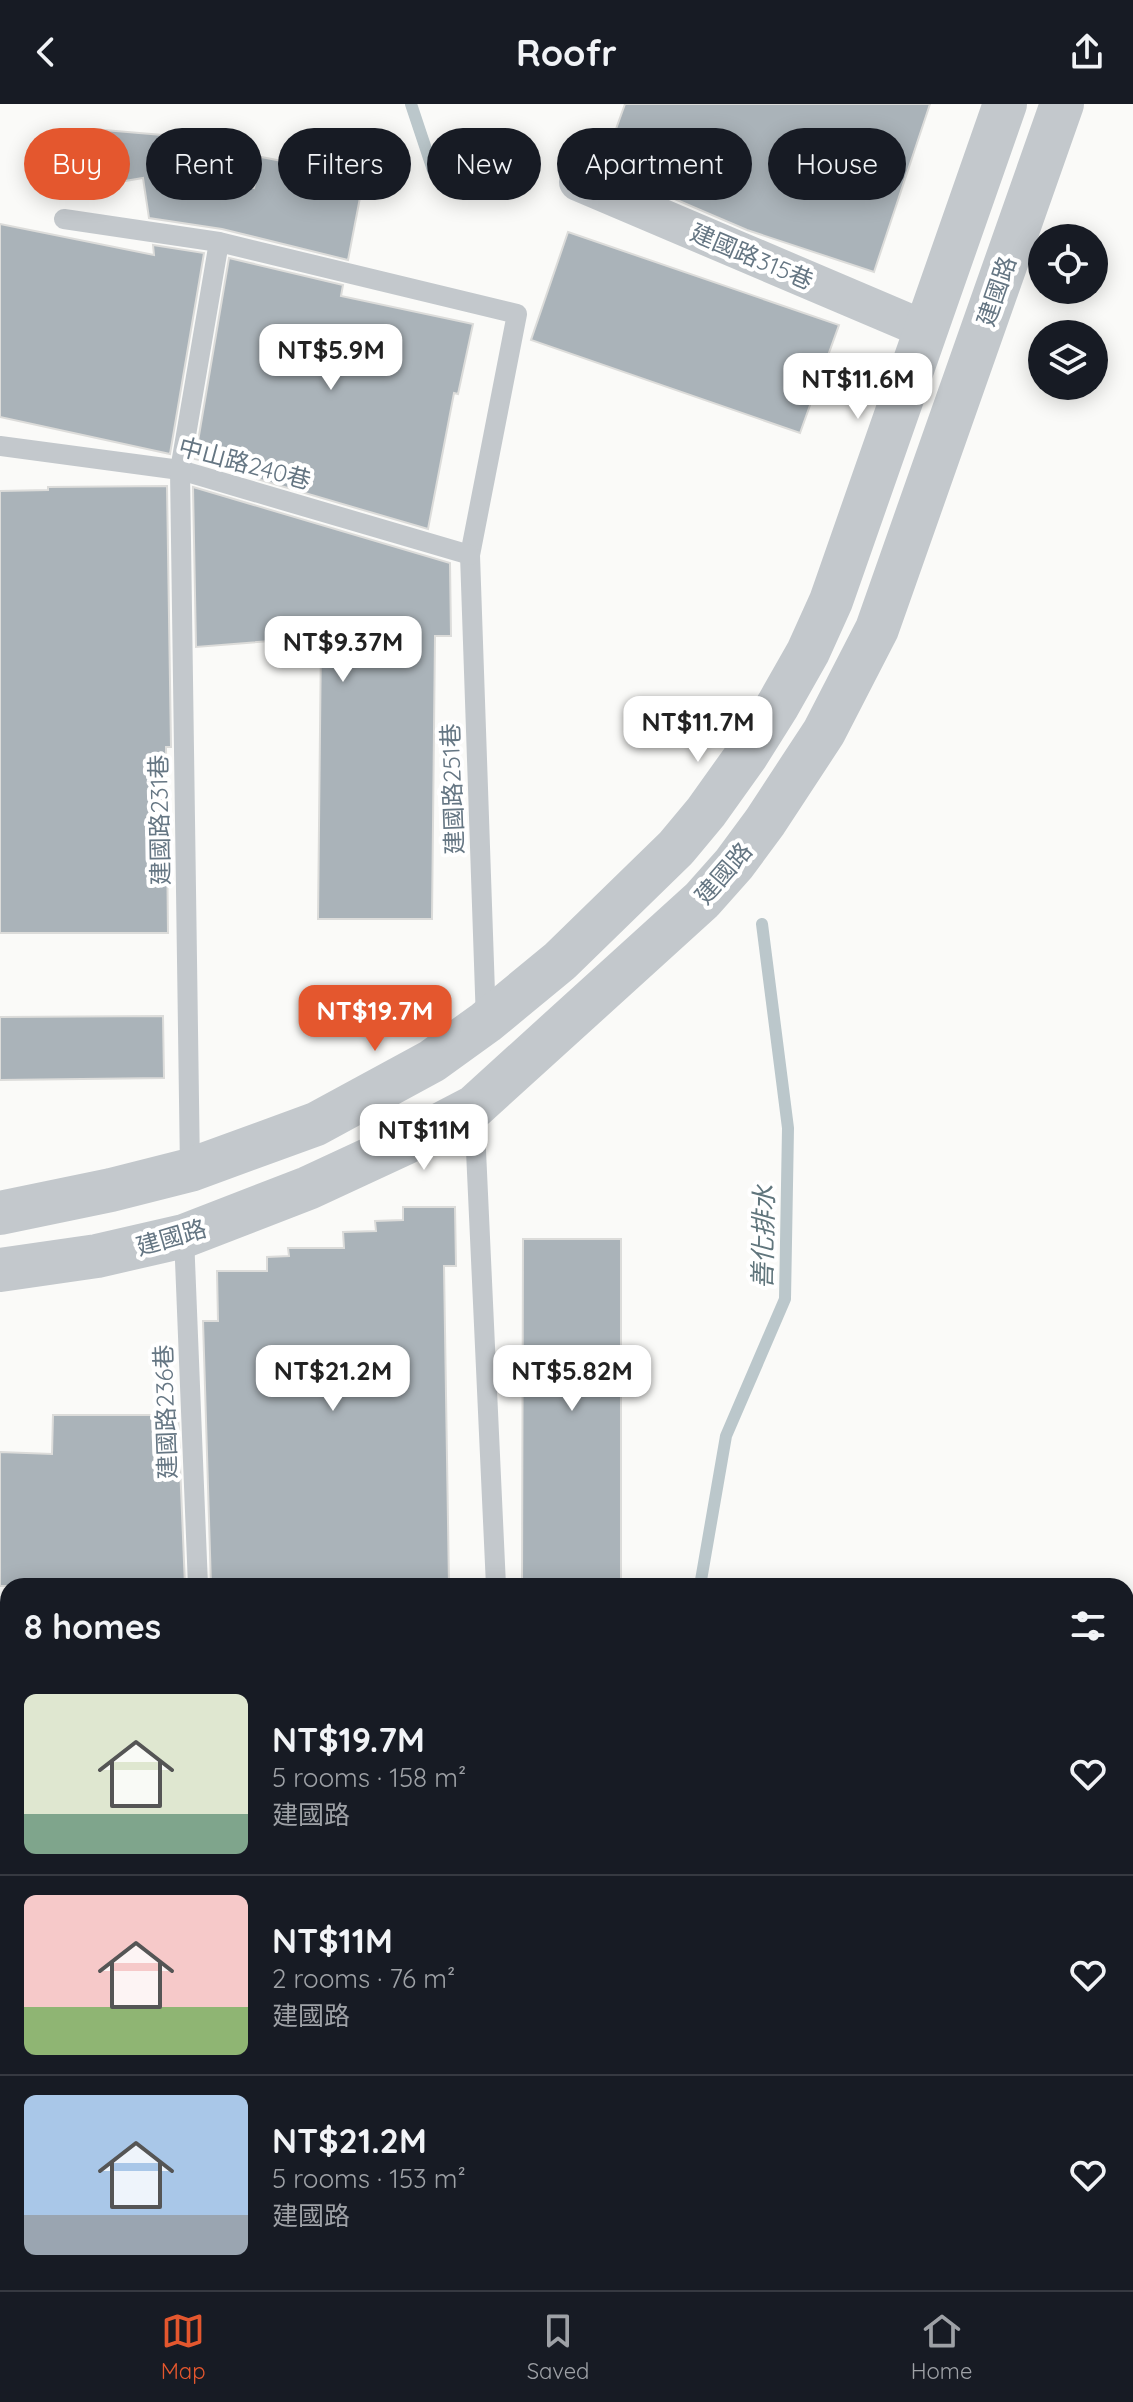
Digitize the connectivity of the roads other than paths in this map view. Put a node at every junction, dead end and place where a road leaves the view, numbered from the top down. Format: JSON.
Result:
{"nodes":[{"id":1,"x":1005,"y":104,"type":"edge"},
{"id":2,"x":1062,"y":104,"type":"edge"},
{"id":3,"x":620,"y":200,"type":"edge"},
{"id":4,"x":64,"y":219,"type":"dead end"},
{"id":5,"x":219,"y":242,"type":"junction"},
{"id":6,"x":926,"y":330,"type":"junction"},
{"id":7,"x":0,"y":446,"type":"edge"},
{"id":8,"x":180,"y":470,"type":"junction"},
{"id":9,"x":470,"y":555,"type":"junction"},
{"id":10,"x":486,"y":1022,"type":"junction"},
{"id":11,"x":474,"y":1107,"type":"junction"},
{"id":12,"x":190,"y":1170,"type":"junction"},
{"id":13,"x":0,"y":1213,"type":"edge"},
{"id":14,"x":184,"y":1236,"type":"junction"},
{"id":15,"x":0,"y":1270,"type":"edge"},
{"id":16,"x":198,"y":1578,"type":"edge"},
{"id":17,"x":496,"y":1578,"type":"edge"}],
"edges":[{"from":1,"to":6,"type":"street"},
{"from":2,"to":11,"type":"street","name":"建國路"},
{"from":3,"to":6,"type":"street","name":"建國路315巷"},
{"from":4,"to":5,"type":"lane"},
{"from":5,"to":8,"type":"lane","name":"建國路231巷"},
{"from":5,"to":9,"type":"lane","name":"建國路251巷"},
{"from":6,"to":10,"type":"street"},
{"from":7,"to":8,"type":"lane","name":"中山路240巷"},
{"from":8,"to":9,"type":"lane","name":"中山路240巷"},
{"from":8,"to":12,"type":"lane","name":"建國路231巷"},
{"from":9,"to":10,"type":"lane","name":"建國路251巷"},
{"from":10,"to":12,"type":"street"},
{"from":11,"to":14,"type":"street","name":"建國路"},
{"from":11,"to":17,"type":"lane"},
{"from":12,"to":13,"type":"street"},
{"from":14,"to":15,"type":"street","name":"建國路"},
{"from":14,"to":16,"type":"lane","name":"建國路236巷"}]}
